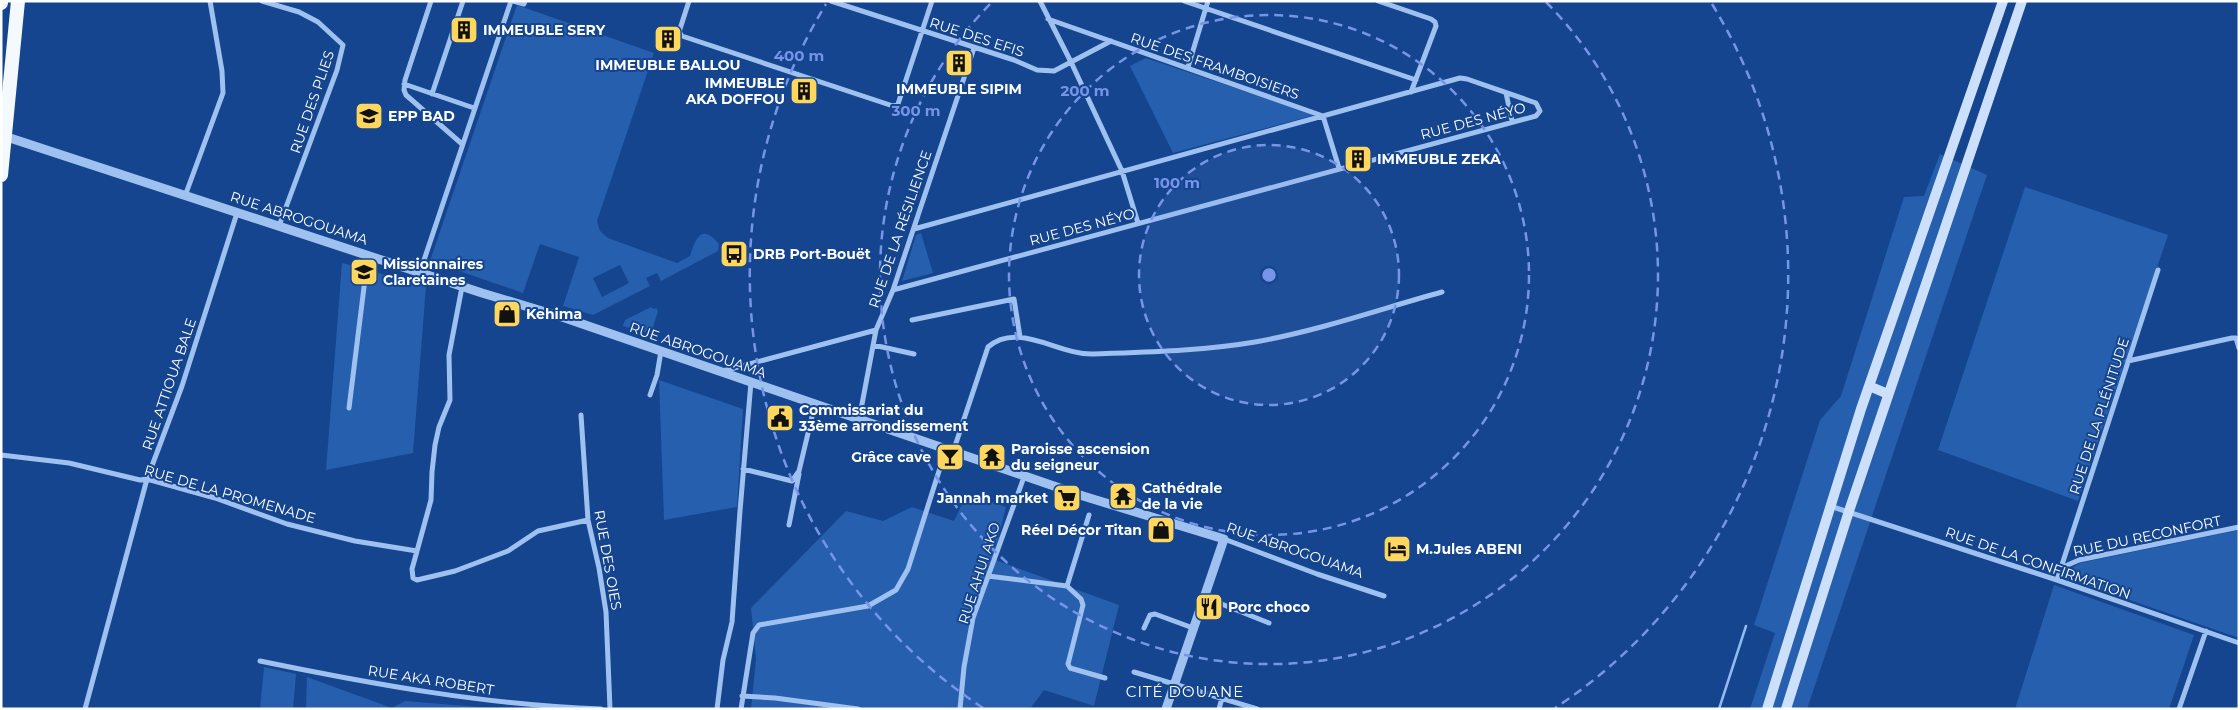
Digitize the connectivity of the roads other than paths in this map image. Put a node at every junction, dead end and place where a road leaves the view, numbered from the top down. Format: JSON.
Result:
{"nodes":[{"id":1,"x":18,"y":1,"type":"edge"},
{"id":2,"x":210,"y":1,"type":"edge"},
{"id":3,"x":262,"y":1,"type":"edge"},
{"id":4,"x":431,"y":1,"type":"edge"},
{"id":5,"x":463,"y":1,"type":"edge"},
{"id":6,"x":512,"y":1,"type":"edge"},
{"id":7,"x":525,"y":1,"type":"edge"},
{"id":8,"x":689,"y":1,"type":"edge"},
{"id":9,"x":831,"y":1,"type":"edge"},
{"id":10,"x":932,"y":1,"type":"edge"},
{"id":11,"x":1040,"y":1,"type":"edge"},
{"id":12,"x":1184,"y":1,"type":"edge"},
{"id":13,"x":1208,"y":1,"type":"edge"},
{"id":14,"x":1378,"y":1,"type":"edge"},
{"id":15,"x":2003,"y":1,"type":"edge"},
{"id":16,"x":2022,"y":1,"type":"edge"},
{"id":17,"x":1206,"y":9,"type":"junction"},
{"id":18,"x":1048,"y":19,"type":"junction"},
{"id":19,"x":922,"y":31,"type":"junction"},
{"id":20,"x":1111,"y":41,"type":"junction"},
{"id":21,"x":974,"y":48,"type":"junction"},
{"id":22,"x":1071,"y":62,"type":"junction"},
{"id":23,"x":1188,"y":67,"type":"junction"},
{"id":24,"x":1416,"y":80,"type":"junction"},
{"id":25,"x":404,"y":84,"type":"junction"},
{"id":26,"x":1411,"y":92,"type":"junction"},
{"id":27,"x":1506,"y":93,"type":"junction"},
{"id":28,"x":432,"y":94,"type":"junction"},
{"id":29,"x":474,"y":108,"type":"junction"},
{"id":30,"x":1324,"y":116,"type":"junction"},
{"id":31,"x":1512,"y":122,"type":"junction"},
{"id":32,"x":3,"y":136,"type":"edge"},
{"id":33,"x":462,"y":144,"type":"junction"},
{"id":34,"x":1339,"y":168,"type":"junction"},
{"id":35,"x":1122,"y":171,"type":"junction"},
{"id":36,"x":1,"y":175,"type":"edge"},
{"id":37,"x":186,"y":196,"type":"junction"},
{"id":38,"x":238,"y":213,"type":"junction"},
{"id":39,"x":1138,"y":223,"type":"junction"},
{"id":40,"x":279,"y":226,"type":"junction"},
{"id":41,"x":914,"y":228,"type":"junction"},
{"id":42,"x":368,"y":256,"type":"junction"},
{"id":43,"x":2158,"y":270,"type":"dead end"},
{"id":44,"x":420,"y":272,"type":"junction"},
{"id":45,"x":462,"y":286,"type":"junction"},
{"id":46,"x":893,"y":290,"type":"junction"},
{"id":47,"x":1442,"y":292,"type":"dead end"},
{"id":48,"x":912,"y":320,"type":"dead end"},
{"id":49,"x":876,"y":330,"type":"junction"},
{"id":50,"x":1020,"y":337,"type":"junction"},
{"id":51,"x":873,"y":345,"type":"junction"},
{"id":52,"x":2239,"y":348,"type":"edge"},
{"id":53,"x":661,"y":352,"type":"junction"},
{"id":54,"x":914,"y":354,"type":"dead end"},
{"id":55,"x":2128,"y":361,"type":"junction"},
{"id":56,"x":722,"y":371,"type":"junction"},
{"id":57,"x":751,"y":382,"type":"junction"},
{"id":58,"x":1869,"y":386,"type":"junction"},
{"id":59,"x":650,"y":394,"type":"dead end"},
{"id":60,"x":1888,"y":394,"type":"junction"},
{"id":61,"x":815,"y":404,"type":"junction"},
{"id":62,"x":349,"y":408,"type":"dead end"},
{"id":63,"x":581,"y":415,"type":"dead end"},
{"id":64,"x":859,"y":420,"type":"junction"},
{"id":65,"x":949,"y":450,"type":"junction"},
{"id":66,"x":1,"y":455,"type":"edge"},
{"id":67,"x":743,"y":469,"type":"junction"},
{"id":68,"x":800,"y":471,"type":"junction"},
{"id":69,"x":1024,"y":477,"type":"junction"},
{"id":70,"x":148,"y":479,"type":"junction"},
{"id":71,"x":1830,"y":506,"type":"junction"},
{"id":72,"x":1849,"y":511,"type":"junction"},
{"id":73,"x":1089,"y":516,"type":"dead end"},
{"id":74,"x":588,"y":520,"type":"junction"},
{"id":75,"x":789,"y":525,"type":"dead end"},
{"id":76,"x":2239,"y":527,"type":"edge"},
{"id":77,"x":1224,"y":539,"type":"junction"},
{"id":78,"x":416,"y":551,"type":"junction"},
{"id":79,"x":2061,"y":568,"type":"junction"},
{"id":80,"x":988,"y":576,"type":"junction"},
{"id":81,"x":2057,"y":580,"type":"junction"},
{"id":82,"x":1067,"y":586,"type":"junction"},
{"id":83,"x":1384,"y":596,"type":"dead end"},
{"id":84,"x":1204,"y":597,"type":"junction"},
{"id":85,"x":1269,"y":623,"type":"dead end"},
{"id":86,"x":1144,"y":628,"type":"dead end"},
{"id":87,"x":1193,"y":628,"type":"junction"},
{"id":88,"x":2206,"y":632,"type":"junction"},
{"id":89,"x":2239,"y":643,"type":"edge"},
{"id":90,"x":260,"y":661,"type":"dead end"},
{"id":91,"x":1134,"y":672,"type":"dead end"},
{"id":92,"x":1105,"y":678,"type":"dead end"},
{"id":93,"x":1174,"y":685,"type":"junction"},
{"id":94,"x":742,"y":696,"type":"junction"},
{"id":95,"x":1222,"y":698,"type":"junction"},
{"id":96,"x":85,"y":709,"type":"edge"},
{"id":97,"x":601,"y":709,"type":"edge"},
{"id":98,"x":610,"y":709,"type":"edge"},
{"id":99,"x":717,"y":709,"type":"edge"},
{"id":100,"x":741,"y":709,"type":"edge"},
{"id":101,"x":858,"y":709,"type":"edge"},
{"id":102,"x":960,"y":709,"type":"edge"},
{"id":103,"x":1166,"y":709,"type":"edge"},
{"id":104,"x":1219,"y":709,"type":"edge"},
{"id":105,"x":1257,"y":709,"type":"edge"},
{"id":106,"x":1767,"y":709,"type":"edge"},
{"id":107,"x":1786,"y":709,"type":"edge"},
{"id":108,"x":2179,"y":709,"type":"edge"}],
"edges":[{"from":1,"to":32,"type":"highway"},
{"from":2,"to":37,"type":"street"},
{"from":3,"to":40,"type":"street","name":"RUE DES PLIES"},
{"from":4,"to":25,"type":"street"},
{"from":5,"to":28,"type":"street"},
{"from":6,"to":7,"type":"street"},
{"from":6,"to":29,"type":"street"},
{"from":8,"to":19,"type":"street"},
{"from":9,"to":19,"type":"street","name":"RUE DES EFIS"},
{"from":10,"to":19,"type":"street"},
{"from":11,"to":18,"type":"street"},
{"from":12,"to":17,"type":"street"},
{"from":13,"to":17,"type":"street"},
{"from":14,"to":24,"type":"street"},
{"from":15,"to":58,"type":"main road"},
{"from":16,"to":60,"type":"main road"},
{"from":17,"to":23,"type":"street"},
{"from":17,"to":24,"type":"street"},
{"from":18,"to":20,"type":"street","name":"RUE DES FRAMBOISIERS"},
{"from":18,"to":22,"type":"street"},
{"from":19,"to":21,"type":"street","name":"RUE DES EFIS"},
{"from":20,"to":22,"type":"street","name":"RUE DES EFIS"},
{"from":20,"to":23,"type":"street","name":"RUE DES FRAMBOISIERS"},
{"from":21,"to":22,"type":"street","name":"RUE DES EFIS"},
{"from":21,"to":41,"type":"street","name":"RUE DE LA RÉSILIENCE"},
{"from":22,"to":35,"type":"street"},
{"from":23,"to":30,"type":"street","name":"RUE DES FRAMBOISIERS"},
{"from":24,"to":26,"type":"street"},
{"from":25,"to":28,"type":"street"},
{"from":25,"to":33,"type":"street"},
{"from":26,"to":27,"type":"street","name":"RUE DES NÉYO"},
{"from":26,"to":30,"type":"street","name":"RUE DES NÉYO"},
{"from":27,"to":31,"type":"street"},
{"from":27,"to":31,"type":"street","name":"RUE DES NÉYO"},
{"from":28,"to":29,"type":"street"},
{"from":29,"to":33,"type":"street"},
{"from":30,"to":34,"type":"street"},
{"from":30,"to":35,"type":"street","name":"RUE DES NÉYO"},
{"from":31,"to":34,"type":"street","name":"RUE DES NÉYO"},
{"from":32,"to":36,"type":"highway"},
{"from":32,"to":37,"type":"street","name":"RUE ABROGOUAMA"},
{"from":33,"to":44,"type":"street"},
{"from":34,"to":39,"type":"street","name":"RUE DES NÉYO"},
{"from":35,"to":39,"type":"street"},
{"from":35,"to":41,"type":"street","name":"RUE DES NÉYO"},
{"from":37,"to":38,"type":"street","name":"RUE ABROGOUAMA"},
{"from":38,"to":40,"type":"street","name":"RUE ABROGOUAMA"},
{"from":38,"to":70,"type":"street","name":"RUE ATTIOUA BALE"},
{"from":39,"to":46,"type":"street","name":"RUE DES NÉYO"},
{"from":40,"to":42,"type":"street","name":"RUE ABROGOUAMA"},
{"from":41,"to":46,"type":"street","name":"RUE DE LA RÉSILIENCE"},
{"from":42,"to":44,"type":"street","name":"RUE ABROGOUAMA"},
{"from":42,"to":62,"type":"street"},
{"from":43,"to":55,"type":"street","name":"RUE DE LA PLÉNITUDE"},
{"from":44,"to":45,"type":"street","name":"RUE ABROGOUAMA"},
{"from":45,"to":53,"type":"street","name":"RUE ABROGOUAMA"},
{"from":45,"to":78,"type":"street"},
{"from":46,"to":49,"type":"street","name":"RUE DE LA RÉSILIENCE"},
{"from":47,"to":50,"type":"street"},
{"from":48,"to":50,"type":"street"},
{"from":49,"to":51,"type":"street","name":"RUE DE LA RÉSILIENCE"},
{"from":49,"to":56,"type":"street"},
{"from":50,"to":65,"type":"street"},
{"from":51,"to":54,"type":"street"},
{"from":51,"to":64,"type":"street","name":"RUE DE LA RÉSILIENCE"},
{"from":52,"to":55,"type":"street"},
{"from":53,"to":56,"type":"street","name":"RUE ABROGOUAMA"},
{"from":53,"to":59,"type":"street"},
{"from":55,"to":79,"type":"street","name":"RUE DE LA PLÉNITUDE"},
{"from":56,"to":57,"type":"street","name":"RUE ABROGOUAMA"},
{"from":57,"to":61,"type":"street","name":"RUE ABROGOUAMA"},
{"from":57,"to":67,"type":"street"},
{"from":58,"to":60,"type":"main road"},
{"from":58,"to":71,"type":"main road"},
{"from":60,"to":72,"type":"main road"},
{"from":61,"to":64,"type":"street","name":"RUE ABROGOUAMA"},
{"from":61,"to":68,"type":"street"},
{"from":63,"to":74,"type":"street","name":"RUE DES OIES"},
{"from":64,"to":65,"type":"street","name":"RUE ABROGOUAMA"},
{"from":65,"to":69,"type":"street","name":"RUE ABROGOUAMA"},
{"from":65,"to":94,"type":"street"},
{"from":66,"to":70,"type":"street","name":"RUE DE LA PROMENADE"},
{"from":67,"to":68,"type":"street"},
{"from":67,"to":99,"type":"street"},
{"from":68,"to":75,"type":"street"},
{"from":69,"to":77,"type":"street","name":"RUE ABROGOUAMA"},
{"from":69,"to":80,"type":"street","name":"RUE AHUI AKO"},
{"from":70,"to":78,"type":"street","name":"RUE DE LA PROMENADE"},
{"from":70,"to":96,"type":"street","name":"RUE ATTIOUA BALE"},
{"from":71,"to":72,"type":"street","name":"RUE DE LA CONFIRMATION"},
{"from":71,"to":106,"type":"main road"},
{"from":72,"to":81,"type":"street","name":"RUE DE LA CONFIRMATION"},
{"from":72,"to":107,"type":"main road"},
{"from":73,"to":82,"type":"street"},
{"from":74,"to":78,"type":"street"},
{"from":74,"to":98,"type":"street","name":"RUE DES OIES"},
{"from":76,"to":79,"type":"street","name":"RUE DU RECONFORT"},
{"from":77,"to":83,"type":"street","name":"RUE ABROGOUAMA"},
{"from":77,"to":84,"type":"street"},
{"from":79,"to":81,"type":"street","name":"RUE DE LA PLÉNITUDE"},
{"from":80,"to":82,"type":"street"},
{"from":80,"to":102,"type":"street","name":"RUE AHUI AKO"},
{"from":81,"to":88,"type":"street","name":"RUE DE LA CONFIRMATION"},
{"from":82,"to":92,"type":"street"},
{"from":84,"to":85,"type":"street"},
{"from":84,"to":87,"type":"street"},
{"from":86,"to":87,"type":"street"},
{"from":87,"to":93,"type":"street"},
{"from":88,"to":89,"type":"street","name":"RUE DE LA CONFIRMATION"},
{"from":88,"to":108,"type":"street"},
{"from":90,"to":97,"type":"street","name":"RUE AKA ROBERT"},
{"from":91,"to":93,"type":"street"},
{"from":93,"to":95,"type":"street"},
{"from":93,"to":103,"type":"street"},
{"from":94,"to":100,"type":"street"},
{"from":94,"to":101,"type":"street"},
{"from":95,"to":104,"type":"street"},
{"from":95,"to":105,"type":"street"}]}
